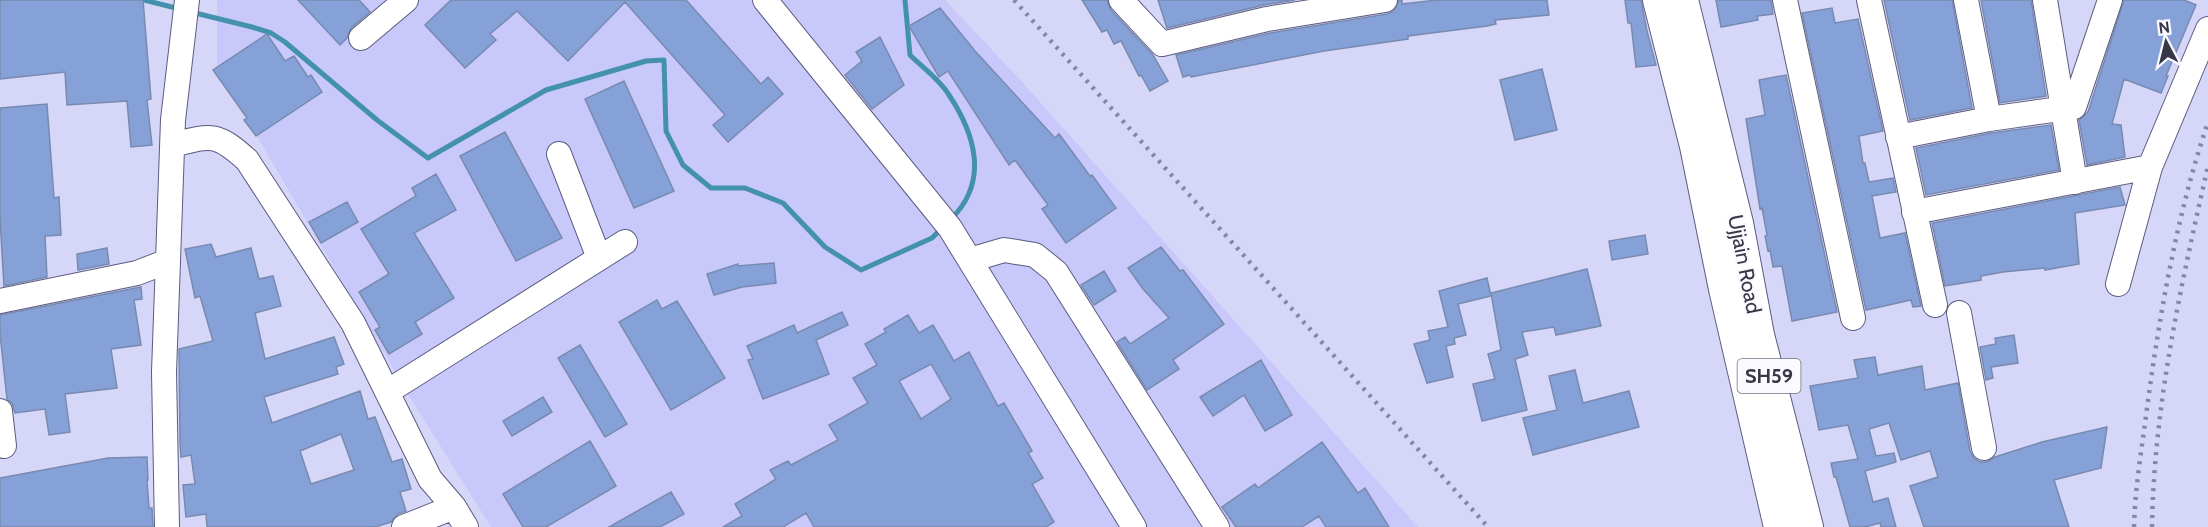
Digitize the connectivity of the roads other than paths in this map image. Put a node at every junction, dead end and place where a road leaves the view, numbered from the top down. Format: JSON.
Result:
{"nodes":[{"id":1,"x":187,"y":0,"type":"edge"},
{"id":2,"x":406,"y":0,"type":"edge"},
{"id":3,"x":765,"y":0,"type":"edge"},
{"id":4,"x":1121,"y":0,"type":"edge"},
{"id":5,"x":1385,"y":0,"type":"edge"},
{"id":6,"x":1658,"y":0,"type":"edge"},
{"id":7,"x":1683,"y":0,"type":"edge"},
{"id":8,"x":1785,"y":0,"type":"edge"},
{"id":9,"x":1869,"y":0,"type":"edge"},
{"id":10,"x":1966,"y":0,"type":"edge"},
{"id":11,"x":2045,"y":0,"type":"edge"},
{"id":12,"x":2110,"y":0,"type":"edge"},
{"id":13,"x":2208,"y":29,"type":"edge"},
{"id":14,"x":361,"y":38,"type":"dead end"},
{"id":15,"x":2063,"y":110,"type":"junction"},
{"id":16,"x":1989,"y":119,"type":"junction"},
{"id":17,"x":1898,"y":137,"type":"junction"},
{"id":18,"x":173,"y":145,"type":"junction"},
{"id":19,"x":559,"y":154,"type":"dead end"},
{"id":20,"x":2150,"y":167,"type":"junction"},
{"id":21,"x":2075,"y":182,"type":"junction"},
{"id":22,"x":1914,"y":212,"type":"junction"},
{"id":23,"x":1725,"y":226,"type":"junction"},
{"id":24,"x":625,"y":242,"type":"dead end"},
{"id":25,"x":599,"y":258,"type":"junction"},
{"id":26,"x":970,"y":260,"type":"junction"},
{"id":27,"x":168,"y":261,"type":"junction"},
{"id":28,"x":2118,"y":284,"type":"dead end"},
{"id":29,"x":0,"y":301,"type":"edge"},
{"id":30,"x":1935,"y":305,"type":"dead end"},
{"id":31,"x":1959,"y":313,"type":"dead end"},
{"id":32,"x":1853,"y":318,"type":"dead end"},
{"id":33,"x":387,"y":392,"type":"junction"},
{"id":34,"x":0,"y":411,"type":"edge"},
{"id":35,"x":4,"y":446,"type":"dead end"},
{"id":36,"x":1984,"y":448,"type":"dead end"},
{"id":37,"x":460,"y":517,"type":"edge"},
{"id":38,"x":167,"y":527,"type":"edge"},
{"id":39,"x":404,"y":527,"type":"edge"},
{"id":40,"x":1134,"y":527,"type":"edge"},
{"id":41,"x":1217,"y":527,"type":"edge"},
{"id":42,"x":1779,"y":527,"type":"edge"},
{"id":43,"x":1808,"y":527,"type":"edge"}],
"edges":[{"from":1,"to":18,"type":"street"},
{"from":2,"to":14,"type":"street"},
{"from":3,"to":26,"type":"street"},
{"from":4,"to":5,"type":"street"},
{"from":6,"to":23,"type":"main road","name":"Ujjain Road","number":"SH59"},
{"from":7,"to":23,"type":"main road","name":"Ujjain Road","number":"SH59"},
{"from":8,"to":32,"type":"street"},
{"from":9,"to":17,"type":"street"},
{"from":10,"to":16,"type":"street"},
{"from":11,"to":15,"type":"street"},
{"from":12,"to":15,"type":"street"},
{"from":13,"to":20,"type":"street"},
{"from":15,"to":16,"type":"street"},
{"from":15,"to":21,"type":"street"},
{"from":16,"to":17,"type":"street"},
{"from":17,"to":22,"type":"street"},
{"from":18,"to":27,"type":"street"},
{"from":18,"to":33,"type":"street"},
{"from":19,"to":25,"type":"street"},
{"from":20,"to":21,"type":"street"},
{"from":20,"to":28,"type":"street"},
{"from":21,"to":22,"type":"street"},
{"from":22,"to":30,"type":"street"},
{"from":23,"to":42,"type":"main road","name":"Ujjain Road","number":"SH59"},
{"from":23,"to":43,"type":"main road","name":"Ujjain Road","number":"SH59"},
{"from":24,"to":25,"type":"street"},
{"from":25,"to":33,"type":"street"},
{"from":26,"to":40,"type":"street"},
{"from":26,"to":41,"type":"street"},
{"from":27,"to":29,"type":"street"},
{"from":27,"to":38,"type":"street"},
{"from":31,"to":36,"type":"street"},
{"from":33,"to":37,"type":"street"},
{"from":34,"to":35,"type":"street"},
{"from":37,"to":39,"type":"street"}]}
